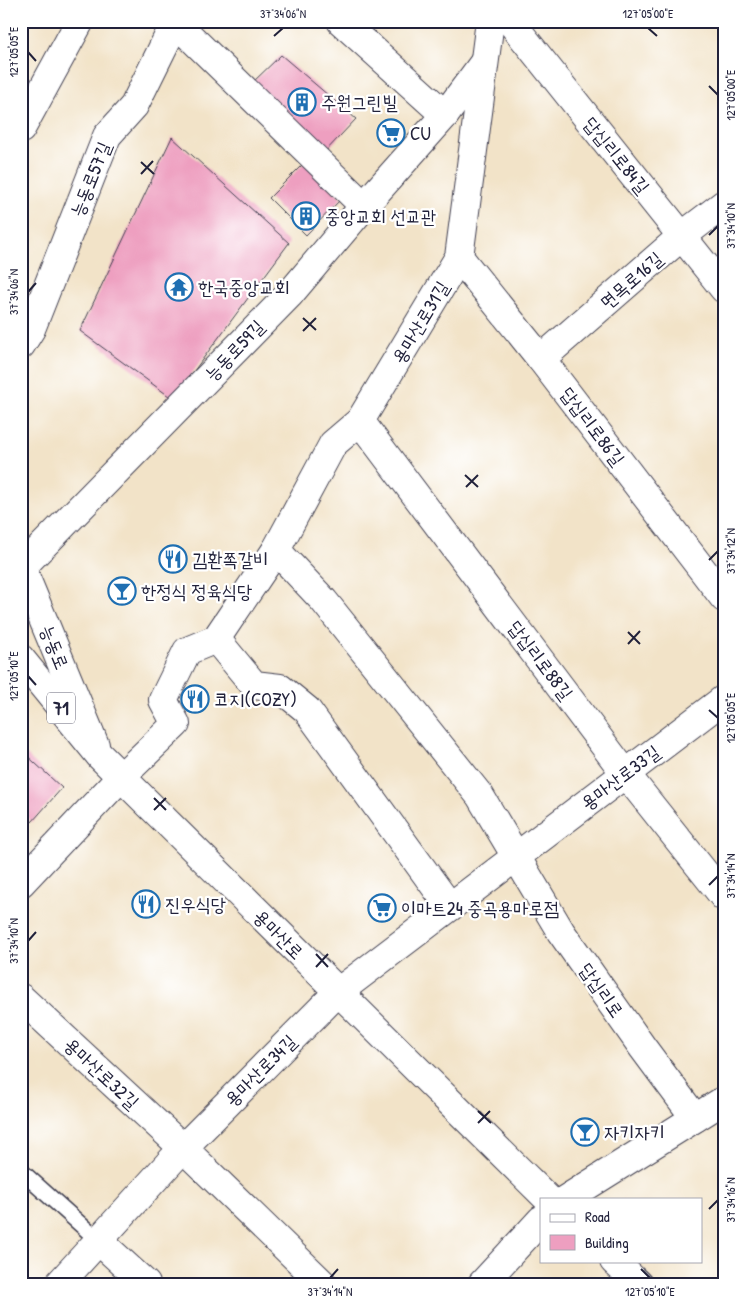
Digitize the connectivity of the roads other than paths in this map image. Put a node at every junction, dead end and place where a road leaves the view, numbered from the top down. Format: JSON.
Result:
{"nodes":[{"id":1,"x":80,"y":21,"type":"edge"},
{"id":2,"x":342,"y":21,"type":"edge"},
{"id":3,"x":490,"y":21,"type":"edge"},
{"id":4,"x":510,"y":21,"type":"edge"},
{"id":5,"x":175,"y":22,"type":"edge"},
{"id":6,"x":484,"y":61,"type":"junction"},
{"id":7,"x":445,"y":115,"type":"junction"},
{"id":8,"x":21,"y":129,"type":"edge"},
{"id":9,"x":724,"y":204,"type":"edge"},
{"id":10,"x":364,"y":206,"type":"junction"},
{"id":11,"x":682,"y":236,"type":"junction"},
{"id":12,"x":459,"y":257,"type":"junction"},
{"id":13,"x":724,"y":289,"type":"edge"},
{"id":14,"x":21,"y":345,"type":"edge"},
{"id":15,"x":541,"y":359,"type":"junction"},
{"id":16,"x":360,"y":421,"type":"junction"},
{"id":17,"x":276,"y":550,"type":"junction"},
{"id":18,"x":21,"y":566,"type":"edge"},
{"id":19,"x":724,"y":598,"type":"edge"},
{"id":20,"x":216,"y":639,"type":"junction"},
{"id":21,"x":21,"y":659,"type":"edge"},
{"id":22,"x":724,"y":699,"type":"edge"},
{"id":23,"x":100,"y":756,"type":"junction"},
{"id":24,"x":625,"y":773,"type":"junction"},
{"id":25,"x":121,"y":777,"type":"junction"},
{"id":26,"x":517,"y":856,"type":"junction"},
{"id":27,"x":21,"y":883,"type":"edge"},
{"id":28,"x":724,"y":897,"type":"edge"},
{"id":29,"x":450,"y":907,"type":"junction"},
{"id":30,"x":338,"y":992,"type":"junction"},
{"id":31,"x":21,"y":998,"type":"edge"},
{"id":32,"x":724,"y":1100,"type":"edge"},
{"id":33,"x":695,"y":1118,"type":"junction"},
{"id":34,"x":183,"y":1148,"type":"junction"},
{"id":35,"x":21,"y":1171,"type":"edge"},
{"id":36,"x":547,"y":1198,"type":"edge"},
{"id":37,"x":568,"y":1198,"type":"edge"},
{"id":38,"x":540,"y":1221,"type":"edge"},
{"id":39,"x":100,"y":1241,"type":"junction"},
{"id":40,"x":615,"y":1262,"type":"edge"},
{"id":41,"x":59,"y":1284,"type":"edge"},
{"id":42,"x":146,"y":1284,"type":"edge"},
{"id":43,"x":323,"y":1284,"type":"edge"},
{"id":44,"x":482,"y":1284,"type":"edge"},
{"id":45,"x":638,"y":1284,"type":"edge"}],
"edges":[{"from":1,"to":8,"type":"street"},
{"from":2,"to":7,"type":"street"},
{"from":3,"to":6,"type":"street","name":"능동로59길"},
{"from":4,"to":11,"type":"street","name":"답십리로84길"},
{"from":5,"to":10,"type":"street","name":"능동로57길"},
{"from":5,"to":14,"type":"street","name":"능동로57길"},
{"from":6,"to":7,"type":"street","name":"능동로59길"},
{"from":6,"to":12,"type":"street","name":"용마산로31길"},
{"from":7,"to":10,"type":"street","name":"능동로59길"},
{"from":9,"to":11,"type":"street","name":"면목로16길"},
{"from":10,"to":18,"type":"street","name":"능동로59길"},
{"from":11,"to":13,"type":"street","name":"답십리로84길"},
{"from":11,"to":15,"type":"street","name":"면목로16길"},
{"from":12,"to":15,"type":"street","name":"답십리로86길"},
{"from":12,"to":16,"type":"street","name":"용마산로31길"},
{"from":15,"to":19,"type":"street","name":"답십리로86길"},
{"from":16,"to":17,"type":"street","name":"용마산로31길"},
{"from":16,"to":24,"type":"street","name":"답십리로88길"},
{"from":17,"to":20,"type":"street","name":"용마산로31길"},
{"from":17,"to":26,"type":"street"},
{"from":18,"to":23,"type":"street","name":"능동로"},
{"from":20,"to":25,"type":"street"},
{"from":20,"to":29,"type":"street"},
{"from":21,"to":23,"type":"street","name":"용마산로","number":"71"},
{"from":22,"to":24,"type":"street","name":"용마산로33길"},
{"from":23,"to":25,"type":"street","name":"용마산로","number":"71"},
{"from":24,"to":26,"type":"street","name":"용마산로33길"},
{"from":24,"to":28,"type":"street","name":"답십리로88길"},
{"from":25,"to":27,"type":"street"},
{"from":25,"to":30,"type":"street","name":"용마산로","number":"71"},
{"from":26,"to":29,"type":"street","name":"용마산로33길"},
{"from":26,"to":33,"type":"street","name":"답십리로"},
{"from":29,"to":30,"type":"street","name":"용마산로33길"},
{"from":30,"to":34,"type":"street","name":"용마산로34길"},
{"from":30,"to":36,"type":"street","name":"용마산로","number":"71"},
{"from":31,"to":34,"type":"street","name":"용마산로32길"},
{"from":32,"to":33,"type":"street"},
{"from":33,"to":37,"type":"street"},
{"from":34,"to":39,"type":"street","name":"용마산로34길"},
{"from":34,"to":43,"type":"street"},
{"from":35,"to":39,"type":"lane"},
{"from":38,"to":44,"type":"street"},
{"from":39,"to":41,"type":"street","name":"용마산로34길"},
{"from":39,"to":42,"type":"street"},
{"from":40,"to":45,"type":"street"}]}
